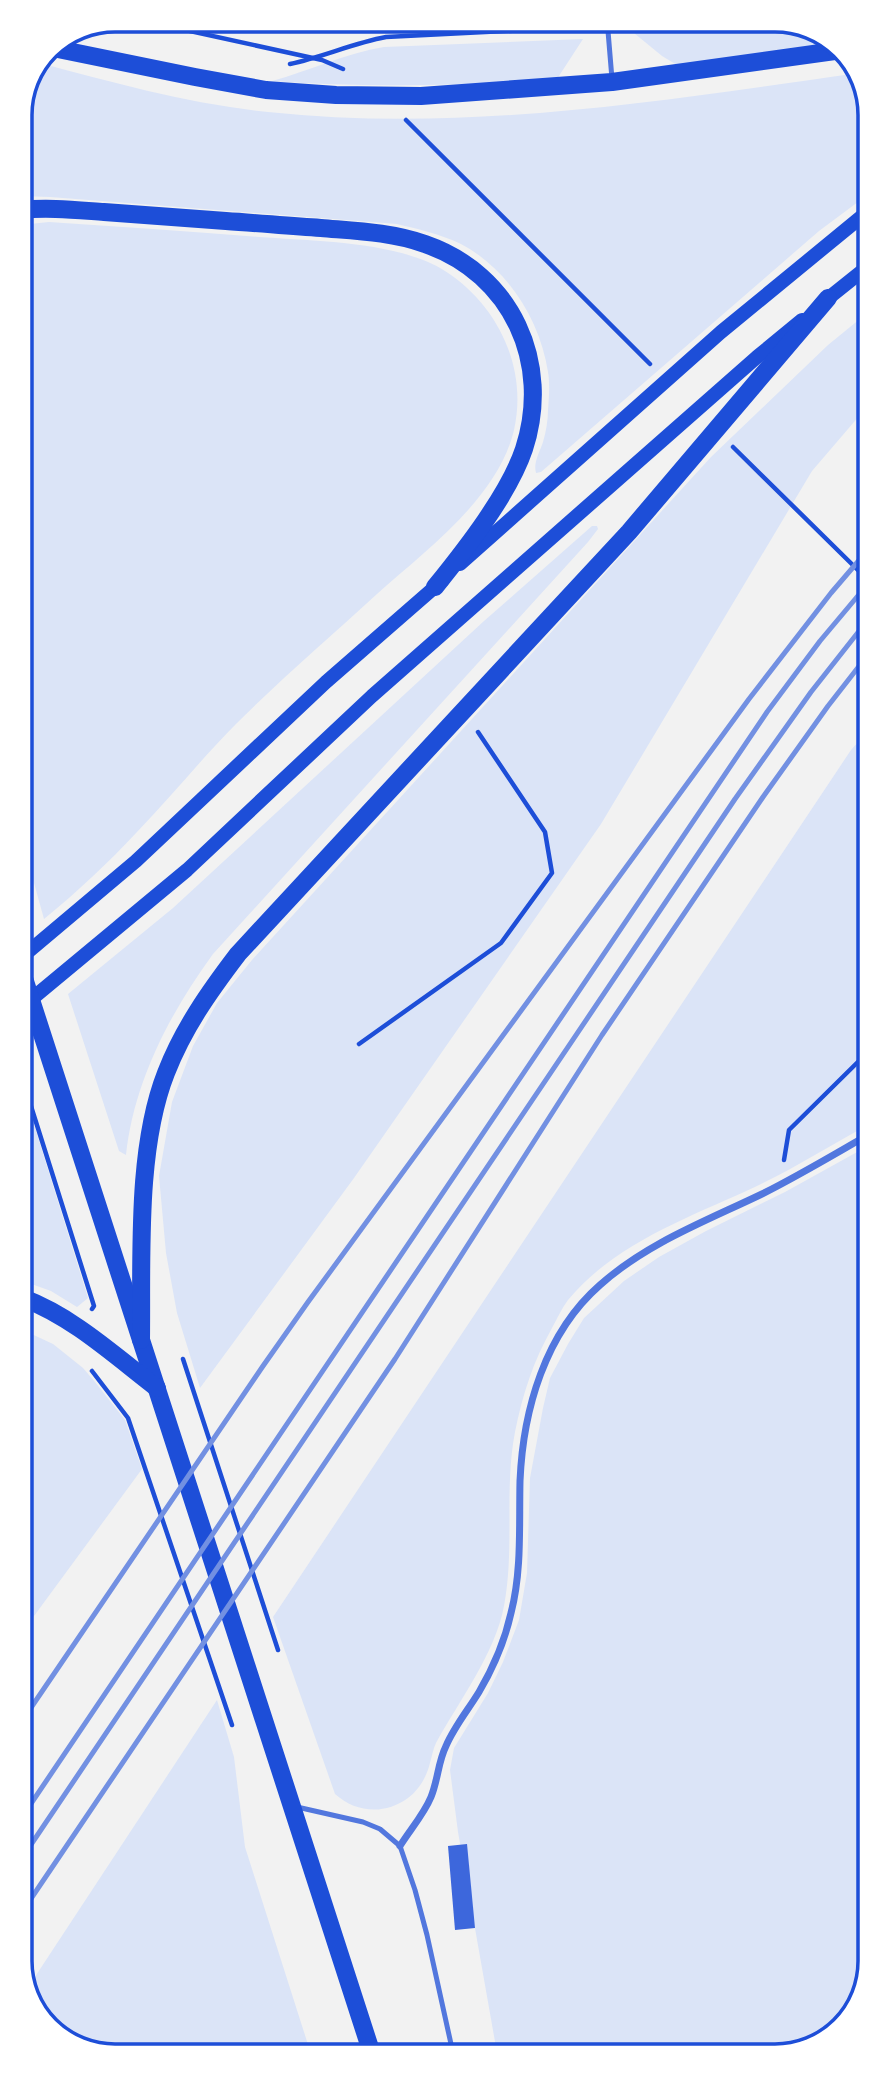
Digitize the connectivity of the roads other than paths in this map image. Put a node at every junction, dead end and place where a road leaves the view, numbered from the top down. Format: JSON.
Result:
{"nodes":[{"id":1,"x":608,"y":32,"type":"edge"},
{"id":2,"x":63,"y":50,"type":"edge"},
{"id":3,"x":829,"y":52,"type":"edge"},
{"id":4,"x":612,"y":82,"type":"junction"},
{"id":5,"x":32,"y":210,"type":"edge"},
{"id":6,"x":858,"y":220,"type":"edge"},
{"id":7,"x":858,"y":274,"type":"edge"},
{"id":8,"x":828,"y":298,"type":"junction"},
{"id":9,"x":435,"y":587,"type":"junction"},
{"id":10,"x":32,"y":949,"type":"edge"},
{"id":11,"x":32,"y":999,"type":"edge"},
{"id":12,"x":32,"y":1003,"type":"edge"},
{"id":13,"x":858,"y":1141,"type":"edge"},
{"id":14,"x":32,"y":1301,"type":"edge"},
{"id":15,"x":141,"y":1340,"type":"junction"},
{"id":16,"x":157,"y":1388,"type":"junction"},
{"id":17,"x":292,"y":1806,"type":"junction"},
{"id":18,"x":400,"y":1846,"type":"junction"},
{"id":19,"x":369,"y":2043,"type":"edge"},
{"id":20,"x":451,"y":2044,"type":"edge"}],
"edges":[{"from":1,"to":4,"type":"lane"},
{"from":2,"to":4,"type":"main road"},
{"from":3,"to":4,"type":"main road"},
{"from":5,"to":9,"type":"main road"},
{"from":6,"to":9,"type":"main road"},
{"from":7,"to":8,"type":"main road"},
{"from":8,"to":11,"type":"main road"},
{"from":8,"to":15,"type":"main road"},
{"from":9,"to":10,"type":"main road"},
{"from":12,"to":15,"type":"main road"},
{"from":13,"to":18,"type":"street"},
{"from":14,"to":16,"type":"main road"},
{"from":15,"to":16,"type":"main road"},
{"from":16,"to":17,"type":"main road"},
{"from":17,"to":18,"type":"lane"},
{"from":17,"to":19,"type":"main road"},
{"from":18,"to":20,"type":"lane"}]}
